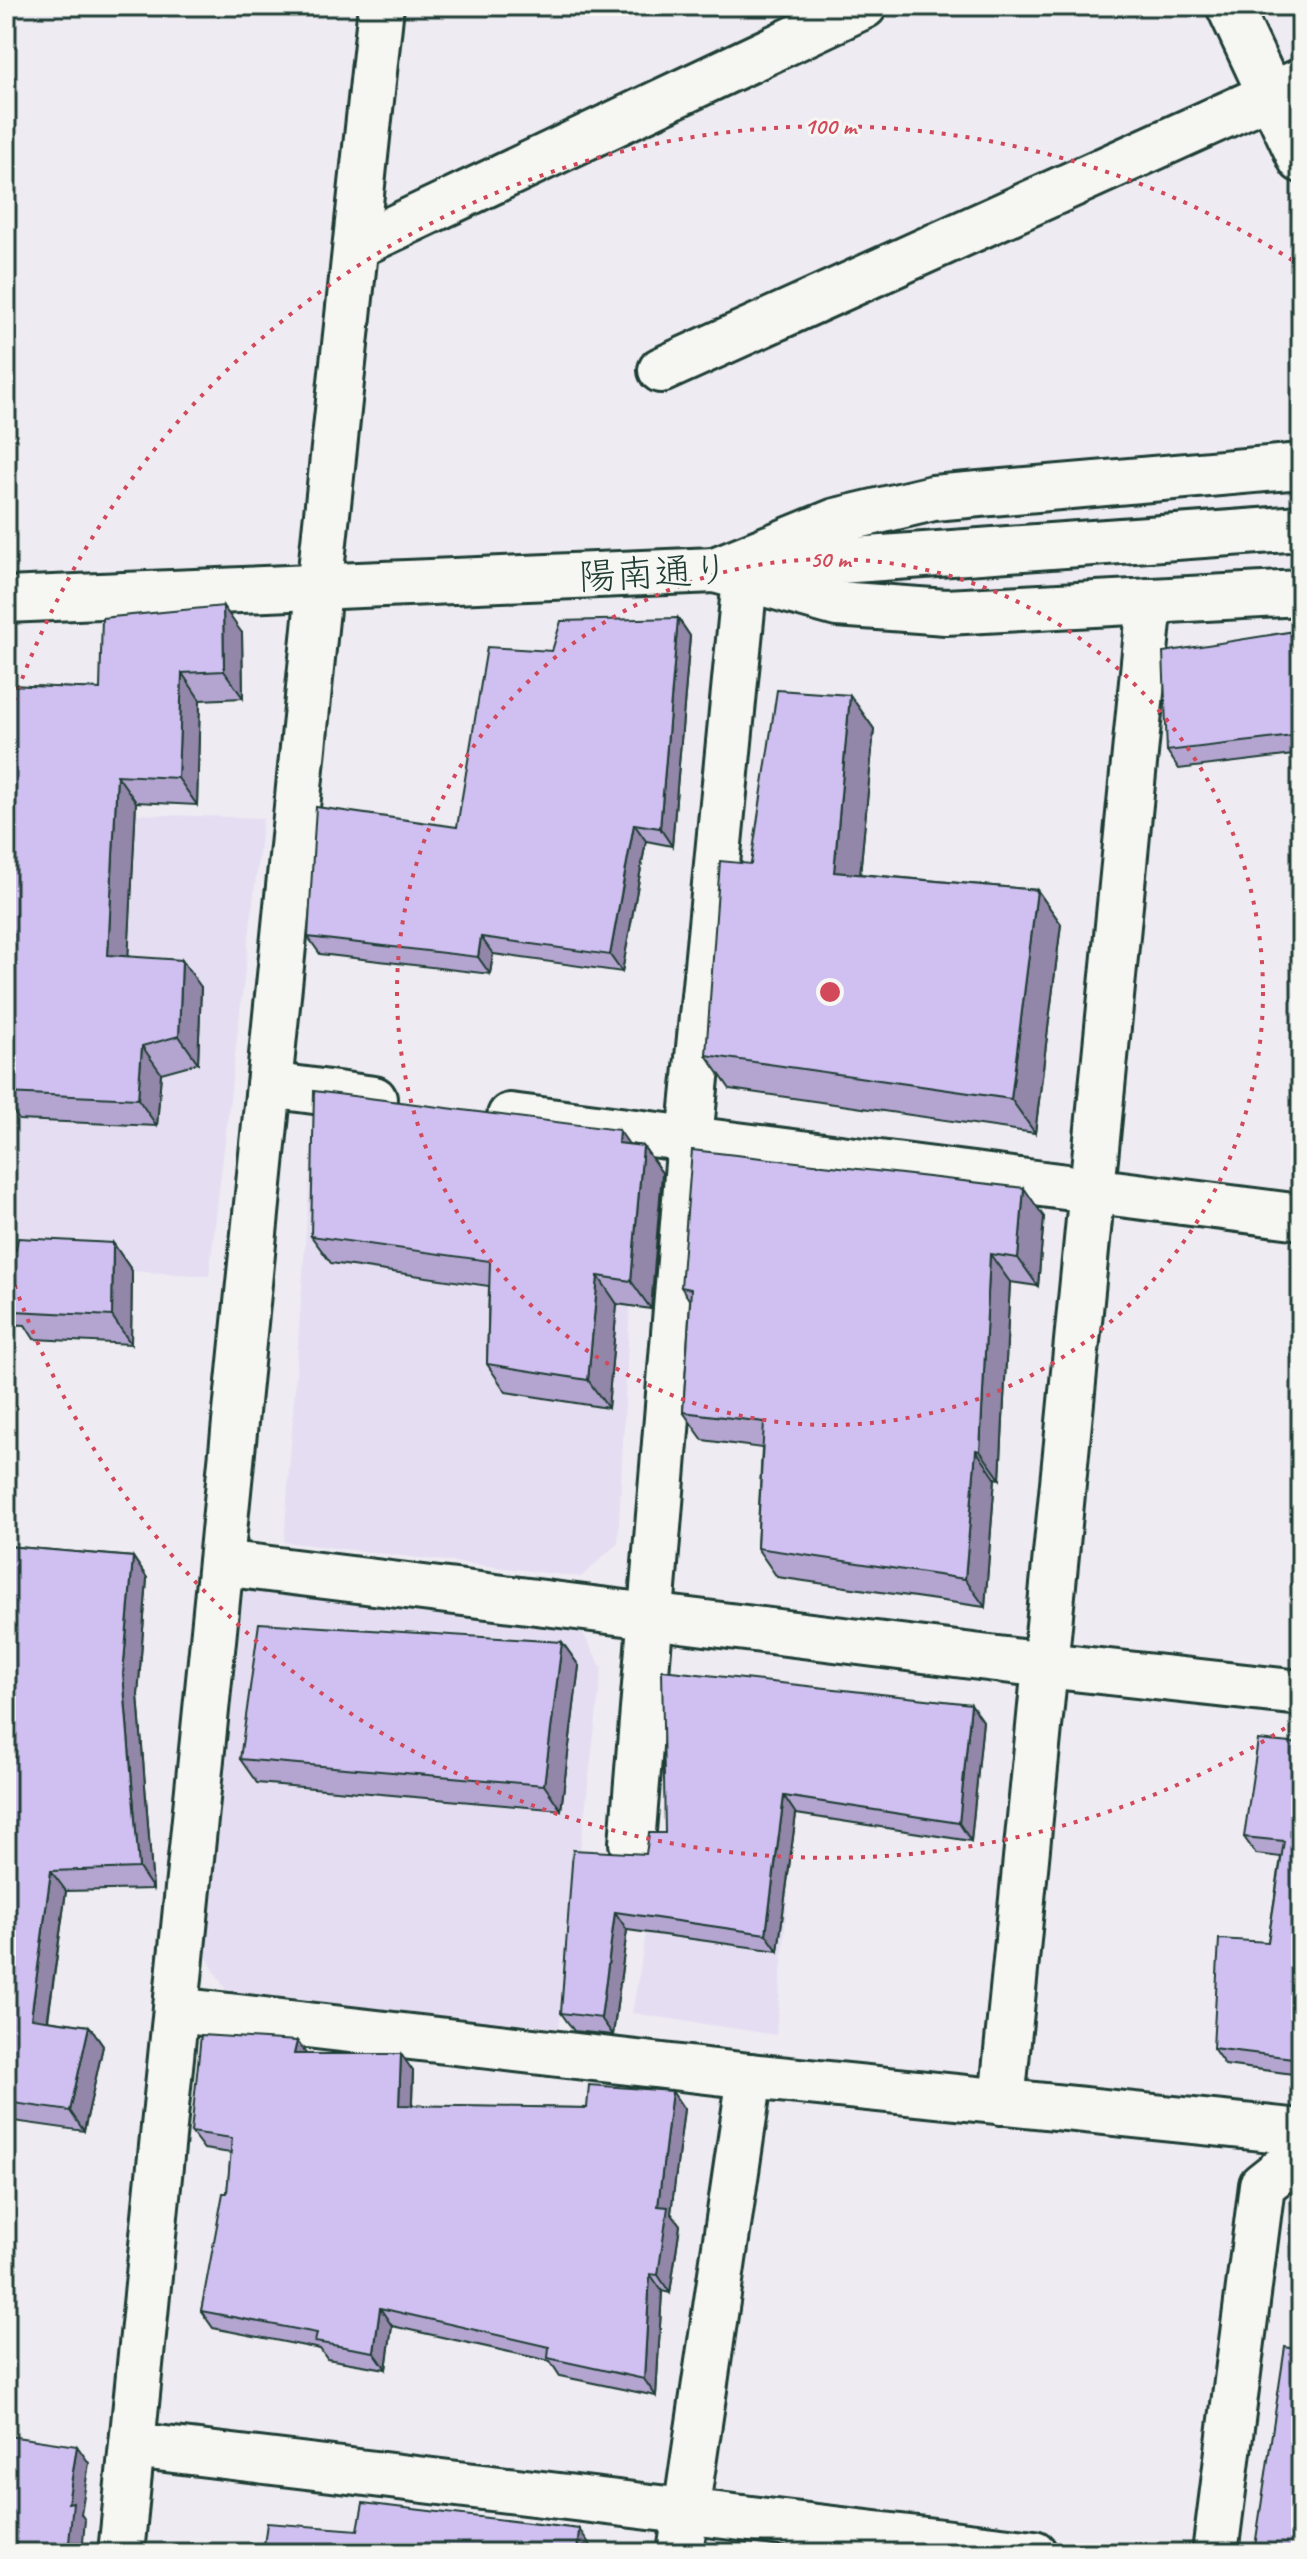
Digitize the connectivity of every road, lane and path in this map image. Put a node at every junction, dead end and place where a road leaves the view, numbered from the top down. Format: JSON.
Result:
{"nodes":[{"id":1,"x":381,"y":6,"type":"edge"},
{"id":2,"x":864,"y":6,"type":"edge"},
{"id":3,"x":1229,"y":6,"type":"edge"},
{"id":4,"x":1286,"y":88,"type":"edge"},
{"id":5,"x":1301,"y":160,"type":"edge"},
{"id":6,"x":356,"y":246,"type":"junction"},
{"id":7,"x":661,"y":370,"type":"dead end"},
{"id":8,"x":1301,"y":466,"type":"edge"},
{"id":9,"x":1301,"y":528,"type":"edge"},
{"id":10,"x":730,"y":575,"type":"junction"},
{"id":11,"x":319,"y":589,"type":"junction"},
{"id":12,"x":1301,"y":593,"type":"edge"},
{"id":13,"x":6,"y":600,"type":"edge"},
{"id":14,"x":1150,"y":601,"type":"junction"},
{"id":15,"x":269,"y":1085,"type":"junction"},
{"id":16,"x":410,"y":1103,"type":"edge"},
{"id":17,"x":472,"y":1111,"type":"edge"},
{"id":18,"x":690,"y":1139,"type":"junction"},
{"id":19,"x":1092,"y":1189,"type":"junction"},
{"id":20,"x":1301,"y":1217,"type":"edge"},
{"id":21,"x":221,"y":1563,"type":"junction"},
{"id":22,"x":650,"y":1613,"type":"junction"},
{"id":23,"x":1045,"y":1665,"type":"junction"},
{"id":24,"x":1301,"y":1693,"type":"edge"},
{"id":25,"x":632,"y":1843,"type":"dead end"},
{"id":26,"x":176,"y":2010,"type":"junction"},
{"id":27,"x":750,"y":2076,"type":"junction"},
{"id":28,"x":1002,"y":2102,"type":"junction"},
{"id":29,"x":1301,"y":2132,"type":"edge"},
{"id":30,"x":1301,"y":2154,"type":"edge"},
{"id":31,"x":132,"y":2445,"type":"junction"},
{"id":32,"x":683,"y":2533,"type":"edge"},
{"id":33,"x":121,"y":2553,"type":"edge"},
{"id":34,"x":1034,"y":2553,"type":"edge"},
{"id":35,"x":1215,"y":2553,"type":"edge"}],
"edges":[{"from":1,"to":6,"type":"street"},
{"from":2,"to":6,"type":"street"},
{"from":3,"to":4,"type":"street"},
{"from":4,"to":5,"type":"street"},
{"from":4,"to":7,"type":"street"},
{"from":6,"to":11,"type":"street"},
{"from":8,"to":10,"type":"street"},
{"from":9,"to":10,"type":"street","name":"陽南通り"},
{"from":10,"to":11,"type":"street","name":"陽南通り"},
{"from":10,"to":14,"type":"street"},
{"from":10,"to":18,"type":"street"},
{"from":11,"to":13,"type":"street","name":"陽南通り"},
{"from":11,"to":15,"type":"street"},
{"from":12,"to":14,"type":"street"},
{"from":14,"to":19,"type":"street"},
{"from":15,"to":16,"type":"street"},
{"from":15,"to":21,"type":"street"},
{"from":17,"to":18,"type":"street"},
{"from":18,"to":19,"type":"street"},
{"from":18,"to":22,"type":"street"},
{"from":19,"to":20,"type":"street"},
{"from":19,"to":23,"type":"street"},
{"from":21,"to":22,"type":"street"},
{"from":21,"to":26,"type":"street"},
{"from":22,"to":23,"type":"street"},
{"from":22,"to":25,"type":"street"},
{"from":23,"to":24,"type":"street"},
{"from":23,"to":28,"type":"street"},
{"from":26,"to":27,"type":"street"},
{"from":26,"to":31,"type":"street"},
{"from":27,"to":28,"type":"street"},
{"from":27,"to":32,"type":"street"},
{"from":28,"to":29,"type":"street"},
{"from":30,"to":35,"type":"street"},
{"from":31,"to":32,"type":"street"},
{"from":31,"to":33,"type":"street"},
{"from":32,"to":34,"type":"street"}]}
